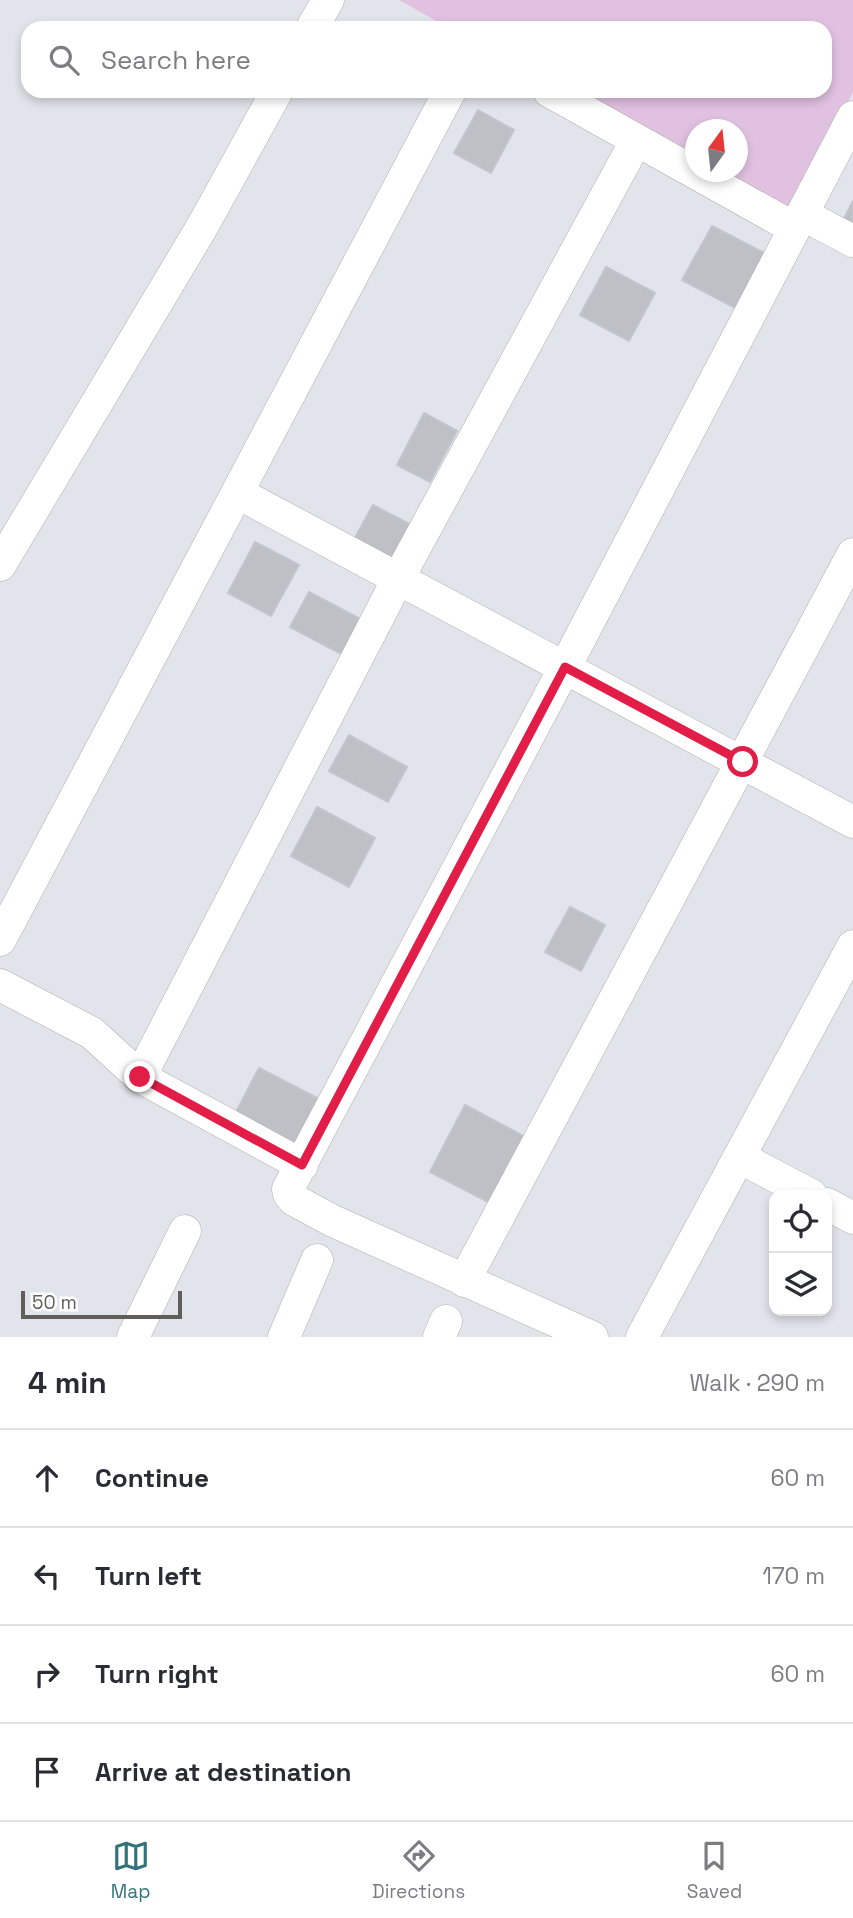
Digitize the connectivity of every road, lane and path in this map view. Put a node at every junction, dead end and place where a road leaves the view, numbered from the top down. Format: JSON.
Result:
{"nodes":[{"id":1,"x":328,"y":0,"type":"edge"},
{"id":2,"x":316,"y":21,"type":"edge"},
{"id":3,"x":273,"y":98,"type":"edge"},
{"id":4,"x":446,"y":98,"type":"edge"},
{"id":5,"x":561,"y":98,"type":"edge"},
{"id":6,"x":853,"y":117,"type":"edge"},
{"id":7,"x":636,"y":141,"type":"junction"},
{"id":8,"x":798,"y":221,"type":"junction"},
{"id":9,"x":853,"y":241,"type":"edge"},
{"id":10,"x":238,"y":493,"type":"junction"},
{"id":11,"x":853,"y":554,"type":"edge"},
{"id":12,"x":0,"y":565,"type":"edge"},
{"id":13,"x":399,"y":577,"type":"junction"},
{"id":14,"x":565,"y":667,"type":"junction"},
{"id":15,"x":743,"y":762,"type":"junction"},
{"id":16,"x":853,"y":822,"type":"edge"},
{"id":17,"x":0,"y":940,"type":"edge"},
{"id":18,"x":853,"y":946,"type":"edge"},
{"id":19,"x":0,"y":985,"type":"edge"},
{"id":20,"x":140,"y":1077,"type":"junction"},
{"id":21,"x":739,"y":1157,"type":"junction"},
{"id":22,"x":302,"y":1165,"type":"junction"},
{"id":23,"x":802,"y":1190,"type":"edge"},
{"id":24,"x":832,"y":1207,"type":"edge"},
{"id":25,"x":853,"y":1218,"type":"edge"},
{"id":26,"x":185,"y":1231,"type":"dead end"},
{"id":27,"x":317,"y":1260,"type":"dead end"},
{"id":28,"x":464,"y":1280,"type":"junction"},
{"id":29,"x":133,"y":1337,"type":"edge"},
{"id":30,"x":284,"y":1337,"type":"edge"},
{"id":31,"x":592,"y":1337,"type":"edge"},
{"id":32,"x":642,"y":1337,"type":"edge"}],
"edges":[{"from":1,"to":2,"type":"street"},
{"from":3,"to":12,"type":"street"},
{"from":4,"to":10,"type":"street"},
{"from":5,"to":7,"type":"street"},
{"from":6,"to":8,"type":"street"},
{"from":7,"to":8,"type":"street"},
{"from":7,"to":13,"type":"street"},
{"from":8,"to":9,"type":"street"},
{"from":8,"to":14,"type":"street"},
{"from":10,"to":13,"type":"street"},
{"from":10,"to":17,"type":"street"},
{"from":11,"to":15,"type":"street"},
{"from":13,"to":14,"type":"street"},
{"from":13,"to":20,"type":"street"},
{"from":14,"to":15,"type":"street"},
{"from":14,"to":22,"type":"street"},
{"from":15,"to":16,"type":"street"},
{"from":15,"to":28,"type":"street"},
{"from":18,"to":21,"type":"street"},
{"from":19,"to":20,"type":"street"},
{"from":20,"to":22,"type":"street"},
{"from":21,"to":23,"type":"street"},
{"from":21,"to":32,"type":"street"},
{"from":22,"to":28,"type":"street"},
{"from":24,"to":25,"type":"street"},
{"from":26,"to":29,"type":"street"},
{"from":27,"to":30,"type":"street"},
{"from":28,"to":31,"type":"street"}]}
